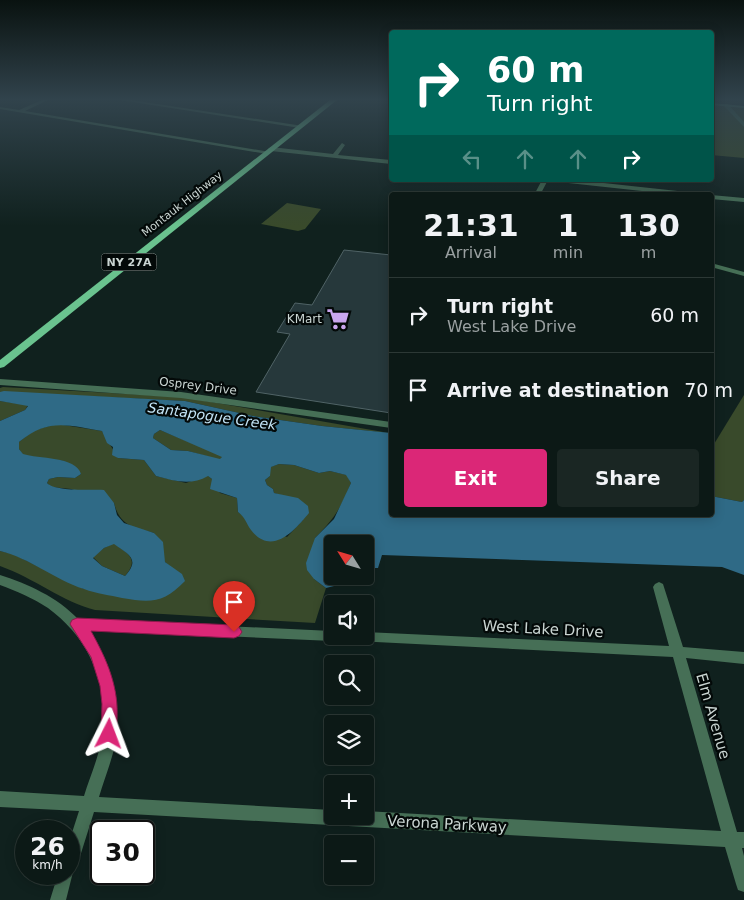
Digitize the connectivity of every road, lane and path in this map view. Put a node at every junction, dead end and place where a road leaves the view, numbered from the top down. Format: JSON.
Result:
{"nodes":[{"id":1,"x":218,"y":142,"type":"edge"},
{"id":2,"x":279,"y":142,"type":"edge"},
{"id":3,"x":342,"y":145,"type":"dead end"},
{"id":4,"x":269,"y":150,"type":"junction"},
{"id":5,"x":334,"y":156,"type":"junction"},
{"id":6,"x":389,"y":162,"type":"edge"},
{"id":7,"x":577,"y":182,"type":"edge"},
{"id":8,"x":655,"y":192,"type":"edge"},
{"id":9,"x":714,"y":197,"type":"edge"},
{"id":10,"x":744,"y":200,"type":"edge"},
{"id":11,"x":714,"y":266,"type":"edge"},
{"id":12,"x":744,"y":274,"type":"edge"},
{"id":13,"x":0,"y":365,"type":"edge"},
{"id":14,"x":0,"y":382,"type":"edge"},
{"id":15,"x":389,"y":425,"type":"edge"},
{"id":16,"x":0,"y":580,"type":"edge"},
{"id":17,"x":659,"y":587,"type":"dead end"},
{"id":18,"x":77,"y":624,"type":"junction"},
{"id":19,"x":324,"y":636,"type":"edge"},
{"id":20,"x":374,"y":638,"type":"edge"},
{"id":21,"x":677,"y":652,"type":"junction"},
{"id":22,"x":744,"y":658,"type":"edge"},
{"id":23,"x":0,"y":800,"type":"edge"},
{"id":24,"x":89,"y":804,"type":"junction"},
{"id":25,"x":80,"y":832,"type":"edge"},
{"id":26,"x":738,"y":840,"type":"edge"},
{"id":27,"x":744,"y":884,"type":"edge"},
{"id":28,"x":63,"y":885,"type":"edge"},
{"id":29,"x":58,"y":900,"type":"edge"}],
"edges":[{"from":1,"to":4,"type":"street"},
{"from":2,"to":4,"type":"main road","name":"Montauk Highway","number":"NY 27A"},
{"from":3,"to":5,"type":"street"},
{"from":4,"to":5,"type":"street"},
{"from":4,"to":13,"type":"main road","name":"Montauk Highway","number":"NY 27A"},
{"from":5,"to":6,"type":"street"},
{"from":7,"to":8,"type":"street"},
{"from":9,"to":10,"type":"street"},
{"from":11,"to":12,"type":"street"},
{"from":14,"to":15,"type":"street","name":"Osprey Drive"},
{"from":16,"to":18,"type":"street"},
{"from":17,"to":21,"type":"street","name":"Elm Avenue"},
{"from":18,"to":19,"type":"street"},
{"from":18,"to":24,"type":"street"},
{"from":20,"to":21,"type":"street","name":"West Lake Drive"},
{"from":21,"to":22,"type":"street","name":"West Lake Drive"},
{"from":21,"to":26,"type":"street","name":"Elm Avenue"},
{"from":23,"to":24,"type":"street","name":"Verona Parkway"},
{"from":24,"to":25,"type":"street"},
{"from":24,"to":26,"type":"street","name":"Verona Parkway"},
{"from":26,"to":27,"type":"street","name":"Elm Avenue"},
{"from":28,"to":29,"type":"street"}]}
